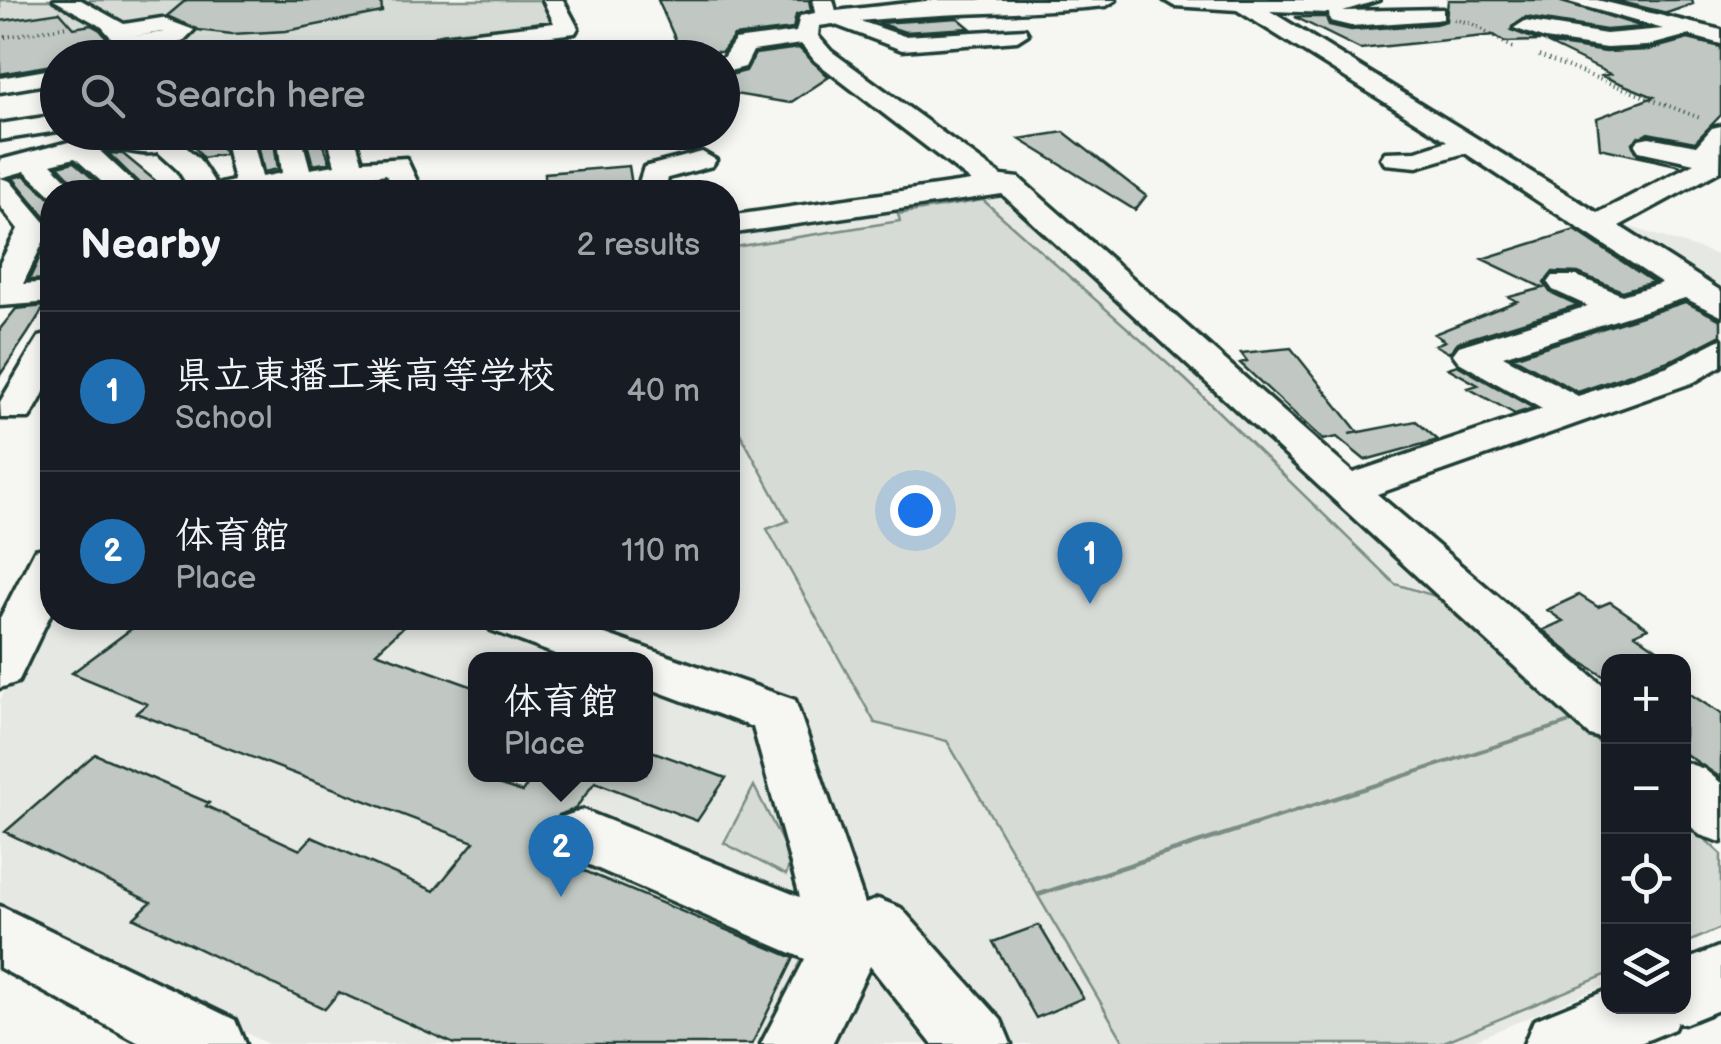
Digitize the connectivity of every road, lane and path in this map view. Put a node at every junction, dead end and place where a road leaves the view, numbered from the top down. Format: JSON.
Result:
{"nodes":[{"id":1,"x":64,"y":0,"type":"edge"},
{"id":2,"x":553,"y":0,"type":"edge"},
{"id":3,"x":1106,"y":0,"type":"edge"},
{"id":4,"x":1174,"y":0,"type":"edge"},
{"id":5,"x":1370,"y":0,"type":"edge"},
{"id":6,"x":1572,"y":0,"type":"edge"},
{"id":7,"x":1239,"y":2,"type":"edge"},
{"id":8,"x":939,"y":3,"type":"edge"},
{"id":9,"x":1323,"y":8,"type":"junction"},
{"id":10,"x":829,"y":13,"type":"edge"},
{"id":11,"x":1435,"y":14,"type":"joint"},
{"id":12,"x":1018,"y":34,"type":"dead end"},
{"id":13,"x":1682,"y":37,"type":"junction"},
{"id":14,"x":0,"y":38,"type":"edge"},
{"id":15,"x":807,"y":38,"type":"junction"},
{"id":16,"x":124,"y":39,"type":"edge"},
{"id":17,"x":1523,"y":39,"type":"joint"},
{"id":18,"x":467,"y":40,"type":"edge"},
{"id":19,"x":1718,"y":46,"type":"edge"},
{"id":20,"x":740,"y":55,"type":"edge"},
{"id":21,"x":1536,"y":55,"type":"dead end"},
{"id":22,"x":40,"y":78,"type":"edge"},
{"id":23,"x":0,"y":85,"type":"edge"},
{"id":24,"x":40,"y":126,"type":"edge"},
{"id":25,"x":0,"y":132,"type":"edge"},
{"id":26,"x":1712,"y":137,"type":"edge"},
{"id":27,"x":1467,"y":144,"type":"junction"},
{"id":28,"x":1649,"y":145,"type":"dead end"},
{"id":29,"x":72,"y":150,"type":"edge"},
{"id":30,"x":82,"y":150,"type":"edge"},
{"id":31,"x":182,"y":150,"type":"edge"},
{"id":32,"x":222,"y":150,"type":"edge"},
{"id":33,"x":236,"y":150,"type":"edge"},
{"id":34,"x":293,"y":150,"type":"edge"},
{"id":35,"x":344,"y":150,"type":"edge"},
{"id":36,"x":1394,"y":158,"type":"dead end"},
{"id":37,"x":30,"y":160,"type":"junction"},
{"id":38,"x":702,"y":160,"type":"dead end"},
{"id":39,"x":189,"y":164,"type":"junction"},
{"id":40,"x":0,"y":170,"type":"edge"},
{"id":41,"x":52,"y":180,"type":"edge"},
{"id":42,"x":116,"y":180,"type":"edge"},
{"id":43,"x":199,"y":180,"type":"edge"},
{"id":44,"x":236,"y":180,"type":"edge"},
{"id":45,"x":297,"y":180,"type":"edge"},
{"id":46,"x":353,"y":180,"type":"edge"},
{"id":47,"x":356,"y":180,"type":"edge"},
{"id":48,"x":402,"y":180,"type":"edge"},
{"id":49,"x":653,"y":180,"type":"edge"},
{"id":50,"x":995,"y":186,"type":"junction"},
{"id":51,"x":0,"y":188,"type":"edge"},
{"id":52,"x":40,"y":218,"type":"edge"},
{"id":53,"x":40,"y":221,"type":"edge"},
{"id":54,"x":740,"y":223,"type":"edge"},
{"id":55,"x":1592,"y":225,"type":"junction"},
{"id":56,"x":1565,"y":283,"type":"dead end"},
{"id":57,"x":1688,"y":286,"type":"junction"},
{"id":58,"x":40,"y":293,"type":"edge"},
{"id":59,"x":0,"y":296,"type":"edge"},
{"id":60,"x":1721,"y":306,"type":"edge"},
{"id":61,"x":1620,"y":307,"type":"junction"},
{"id":62,"x":1721,"y":350,"type":"edge"},
{"id":63,"x":40,"y":371,"type":"edge"},
{"id":64,"x":22,"y":409,"type":"edge"},
{"id":65,"x":1576,"y":411,"type":"junction"},
{"id":66,"x":1346,"y":490,"type":"junction"},
{"id":67,"x":30,"y":582,"type":"edge"},
{"id":68,"x":560,"y":630,"type":"edge"},
{"id":69,"x":608,"y":641,"type":"edge"},
{"id":70,"x":0,"y":668,"type":"edge"},
{"id":71,"x":653,"y":669,"type":"edge"},
{"id":72,"x":1601,"y":714,"type":"edge"},
{"id":73,"x":1691,"y":791,"type":"edge"},
{"id":74,"x":1721,"y":818,"type":"edge"},
{"id":75,"x":583,"y":836,"type":"dead end"},
{"id":76,"x":0,"y":935,"type":"edge"},
{"id":77,"x":846,"y":946,"type":"junction"},
{"id":78,"x":1721,"y":977,"type":"edge"},
{"id":79,"x":1691,"y":990,"type":"edge"},
{"id":80,"x":1631,"y":1014,"type":"edge"},
{"id":81,"x":210,"y":1044,"type":"edge"},
{"id":82,"x":796,"y":1044,"type":"edge"},
{"id":83,"x":976,"y":1044,"type":"edge"},
{"id":84,"x":1560,"y":1044,"type":"edge"}],
"edges":[{"from":1,"to":16,"type":"street"},
{"from":2,"to":18,"type":"street"},
{"from":3,"to":8,"type":"street"},
{"from":4,"to":7,"type":"street"},
{"from":5,"to":9,"type":"street"},
{"from":6,"to":13,"type":"street"},
{"from":7,"to":9,"type":"street"},
{"from":7,"to":27,"type":"street"},
{"from":8,"to":10,"type":"street"},
{"from":9,"to":11,"type":"street"},
{"from":10,"to":12,"type":"street"},
{"from":10,"to":15,"type":"street"},
{"from":11,"to":17,"type":"path"},
{"from":13,"to":17,"type":"street"},
{"from":13,"to":19,"type":"street"},
{"from":14,"to":16,"type":"path"},
{"from":15,"to":20,"type":"street"},
{"from":15,"to":50,"type":"street"},
{"from":21,"to":26,"type":"path"},
{"from":22,"to":23,"type":"street"},
{"from":24,"to":25,"type":"street"},
{"from":26,"to":28,"type":"street"},
{"from":26,"to":55,"type":"street"},
{"from":27,"to":36,"type":"street"},
{"from":27,"to":55,"type":"street"},
{"from":29,"to":37,"type":"street"},
{"from":30,"to":42,"type":"street"},
{"from":31,"to":39,"type":"street"},
{"from":32,"to":39,"type":"street"},
{"from":33,"to":44,"type":"street"},
{"from":34,"to":45,"type":"street"},
{"from":35,"to":46,"type":"street"},
{"from":37,"to":40,"type":"street"},
{"from":37,"to":41,"type":"street"},
{"from":38,"to":49,"type":"street"},
{"from":39,"to":43,"type":"street"},
{"from":47,"to":48,"type":"street"},
{"from":50,"to":54,"type":"street"},
{"from":50,"to":66,"type":"street"},
{"from":51,"to":52,"type":"street"},
{"from":53,"to":59,"type":"street"},
{"from":55,"to":57,"type":"street"},
{"from":56,"to":61,"type":"street"},
{"from":57,"to":60,"type":"street"},
{"from":57,"to":61,"type":"street"},
{"from":58,"to":59,"type":"street"},
{"from":61,"to":65,"type":"street"},
{"from":62,"to":65,"type":"street"},
{"from":63,"to":64,"type":"street"},
{"from":65,"to":66,"type":"street"},
{"from":66,"to":72,"type":"street"},
{"from":67,"to":70,"type":"street"},
{"from":68,"to":69,"type":"street"},
{"from":71,"to":77,"type":"street"},
{"from":73,"to":74,"type":"street"},
{"from":75,"to":77,"type":"street"},
{"from":76,"to":81,"type":"street"},
{"from":77,"to":82,"type":"street"},
{"from":77,"to":83,"type":"street"},
{"from":78,"to":79,"type":"street"},
{"from":80,"to":84,"type":"street"}]}
